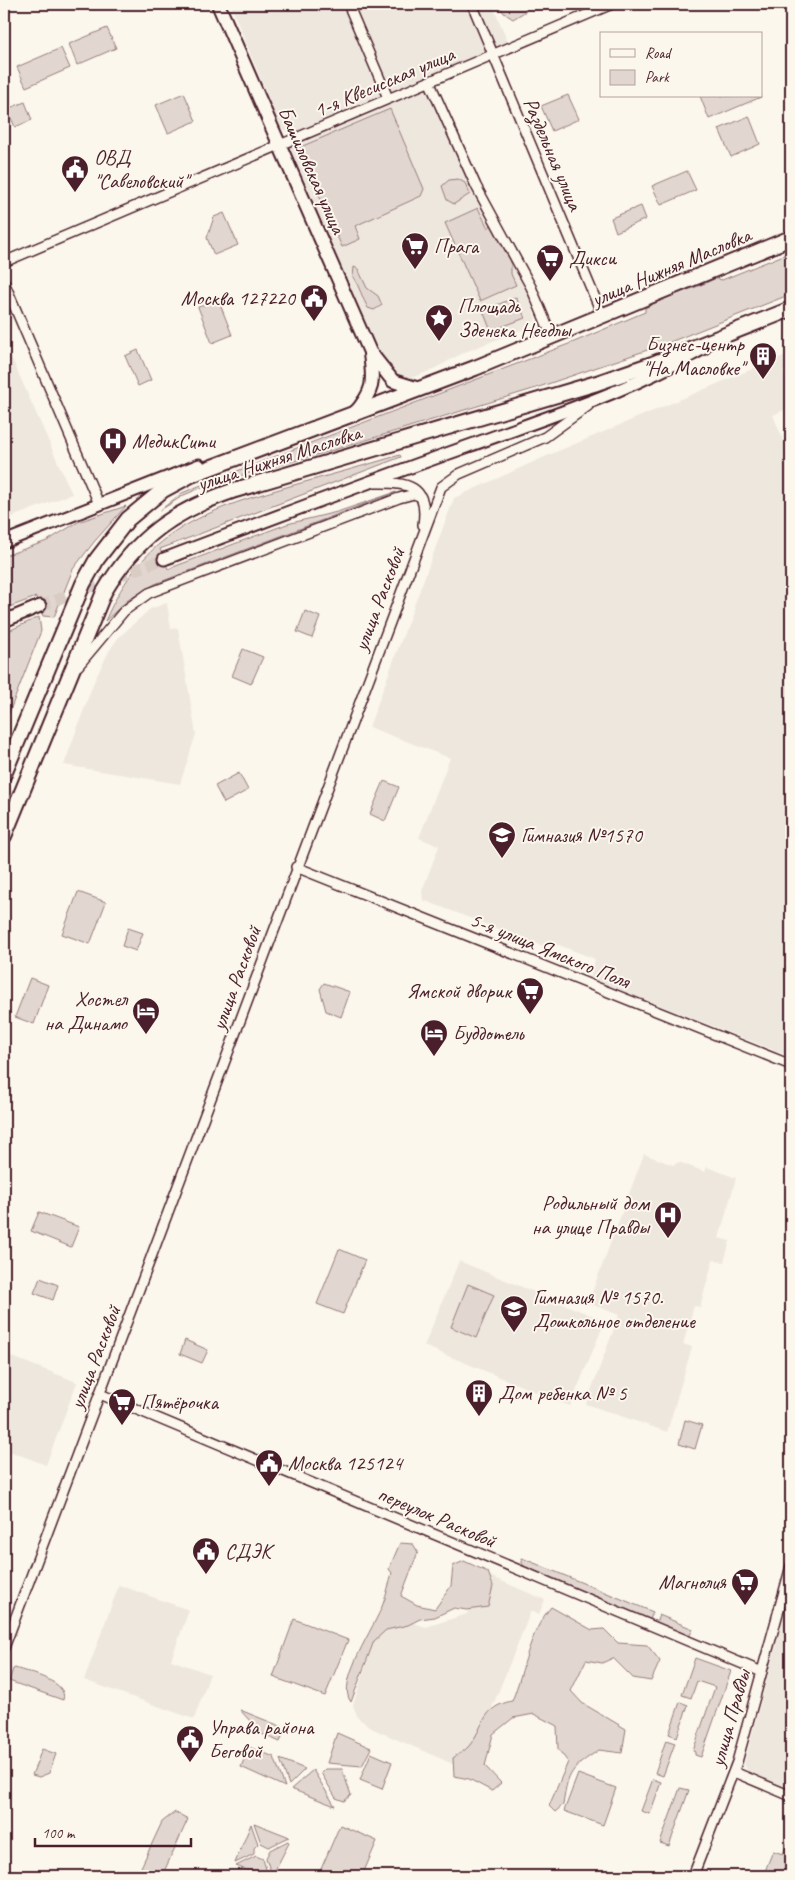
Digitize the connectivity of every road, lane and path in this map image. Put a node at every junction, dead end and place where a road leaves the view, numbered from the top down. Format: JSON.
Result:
{"nodes":[{"id":1,"x":218,"y":4,"type":"edge"},
{"id":2,"x":348,"y":4,"type":"edge"},
{"id":3,"x":472,"y":4,"type":"edge"},
{"id":4,"x":612,"y":4,"type":"edge"},
{"id":5,"x":493,"y":55,"type":"junction"},
{"id":6,"x":429,"y":81,"type":"junction"},
{"id":7,"x":388,"y":98,"type":"junction"},
{"id":8,"x":279,"y":146,"type":"junction"},
{"id":9,"x":791,"y":238,"type":"edge"},
{"id":10,"x":4,"y":262,"type":"edge"},
{"id":11,"x":4,"y":282,"type":"edge"},
{"id":12,"x":791,"y":310,"type":"edge"},
{"id":13,"x":603,"y":317,"type":"junction"},
{"id":14,"x":726,"y":336,"type":"junction"},
{"id":15,"x":552,"y":337,"type":"junction"},
{"id":16,"x":370,"y":352,"type":"junction"},
{"id":17,"x":420,"y":389,"type":"junction"},
{"id":18,"x":595,"y":401,"type":"junction"},
{"id":19,"x":354,"y":414,"type":"junction"},
{"id":20,"x":240,"y":455,"type":"junction"},
{"id":21,"x":367,"y":483,"type":"junction"},
{"id":22,"x":419,"y":496,"type":"junction"},
{"id":23,"x":99,"y":504,"type":"junction"},
{"id":24,"x":421,"y":535,"type":"junction"},
{"id":25,"x":4,"y":542,"type":"edge"},
{"id":26,"x":164,"y":559,"type":"tunnel mouth"},
{"id":27,"x":40,"y":606,"type":"tunnel mouth"},
{"id":28,"x":4,"y":621,"type":"edge"},
{"id":29,"x":66,"y":682,"type":"junction"},
{"id":30,"x":4,"y":774,"type":"edge"},
{"id":31,"x":4,"y":836,"type":"edge"},
{"id":32,"x":296,"y":867,"type":"junction"},
{"id":33,"x":791,"y":1065,"type":"edge"},
{"id":34,"x":100,"y":1394,"type":"junction"},
{"id":35,"x":791,"y":1566,"type":"edge"},
{"id":36,"x":4,"y":1648,"type":"edge"},
{"id":37,"x":762,"y":1672,"type":"junction"},
{"id":38,"x":734,"y":1772,"type":"junction"},
{"id":39,"x":791,"y":1796,"type":"edge"},
{"id":40,"x":693,"y":1876,"type":"edge"}],
"edges":[{"from":1,"to":8,"type":"main road","name":"Башиловская улица"},
{"from":2,"to":7,"type":"street"},
{"from":3,"to":5,"type":"street","name":"Раздельная улица"},
{"from":4,"to":5,"type":"street","name":"1-я Квесисская улица"},
{"from":5,"to":6,"type":"street","name":"1-я Квесисская улица"},
{"from":5,"to":13,"type":"street","name":"Раздельная улица"},
{"from":6,"to":7,"type":"street","name":"1-я Квесисская улица"},
{"from":6,"to":15,"type":"street"},
{"from":7,"to":8,"type":"street","name":"1-я Квесисская улица"},
{"from":8,"to":10,"type":"street","name":"1-я Квесисская улица"},
{"from":8,"to":16,"type":"main road","name":"Башиловская улица"},
{"from":9,"to":13,"type":"main road","name":"улица Нижняя Масловка"},
{"from":11,"to":23,"type":"street"},
{"from":12,"to":14,"type":"main road","name":"улица Нижняя Масловка"},
{"from":13,"to":15,"type":"main road","name":"улица Нижняя Масловка"},
{"from":14,"to":18,"type":"street","name":"улица Нижняя Масловка"},
{"from":14,"to":29,"type":"main road","name":"улица Нижняя Масловка"},
{"from":15,"to":17,"type":"main road","name":"улица Нижняя Масловка"},
{"from":16,"to":17,"type":"main road","name":"Башиловская улица"},
{"from":16,"to":19,"type":"main road","name":"Башиловская улица"},
{"from":17,"to":19,"type":"main road","name":"улица Нижняя Масловка"},
{"from":18,"to":21,"type":"street","name":"улица Нижняя Масловка"},
{"from":18,"to":24,"type":"street","name":"улица Расковой"},
{"from":19,"to":20,"type":"main road","name":"улица Нижняя Масловка"},
{"from":20,"to":23,"type":"street","name":"улица Нижняя Масловка"},
{"from":20,"to":30,"type":"main road"},
{"from":21,"to":22,"type":"street","name":"улица Нижняя Масловка"},
{"from":21,"to":26,"type":"street","name":"улица Нижняя Масловка"},
{"from":22,"to":24,"type":"street"},
{"from":22,"to":29,"type":"street"},
{"from":23,"to":25,"type":"street","name":"улица Нижняя Масловка"},
{"from":24,"to":32,"type":"street","name":"улица Расковой"},
{"from":27,"to":28,"type":"street"},
{"from":29,"to":31,"type":"main road","name":"улица Нижняя Масловка"},
{"from":32,"to":33,"type":"street","name":"5-я улица Ямского Поля"},
{"from":32,"to":34,"type":"street","name":"улица Расковой"},
{"from":34,"to":36,"type":"street","name":"улица Расковой"},
{"from":34,"to":37,"type":"street","name":"переулок Расковой"},
{"from":35,"to":37,"type":"street","name":"улица Правды"},
{"from":37,"to":38,"type":"street","name":"улица Правды"},
{"from":38,"to":39,"type":"street"},
{"from":38,"to":40,"type":"street","name":"улица Правды"}]}
